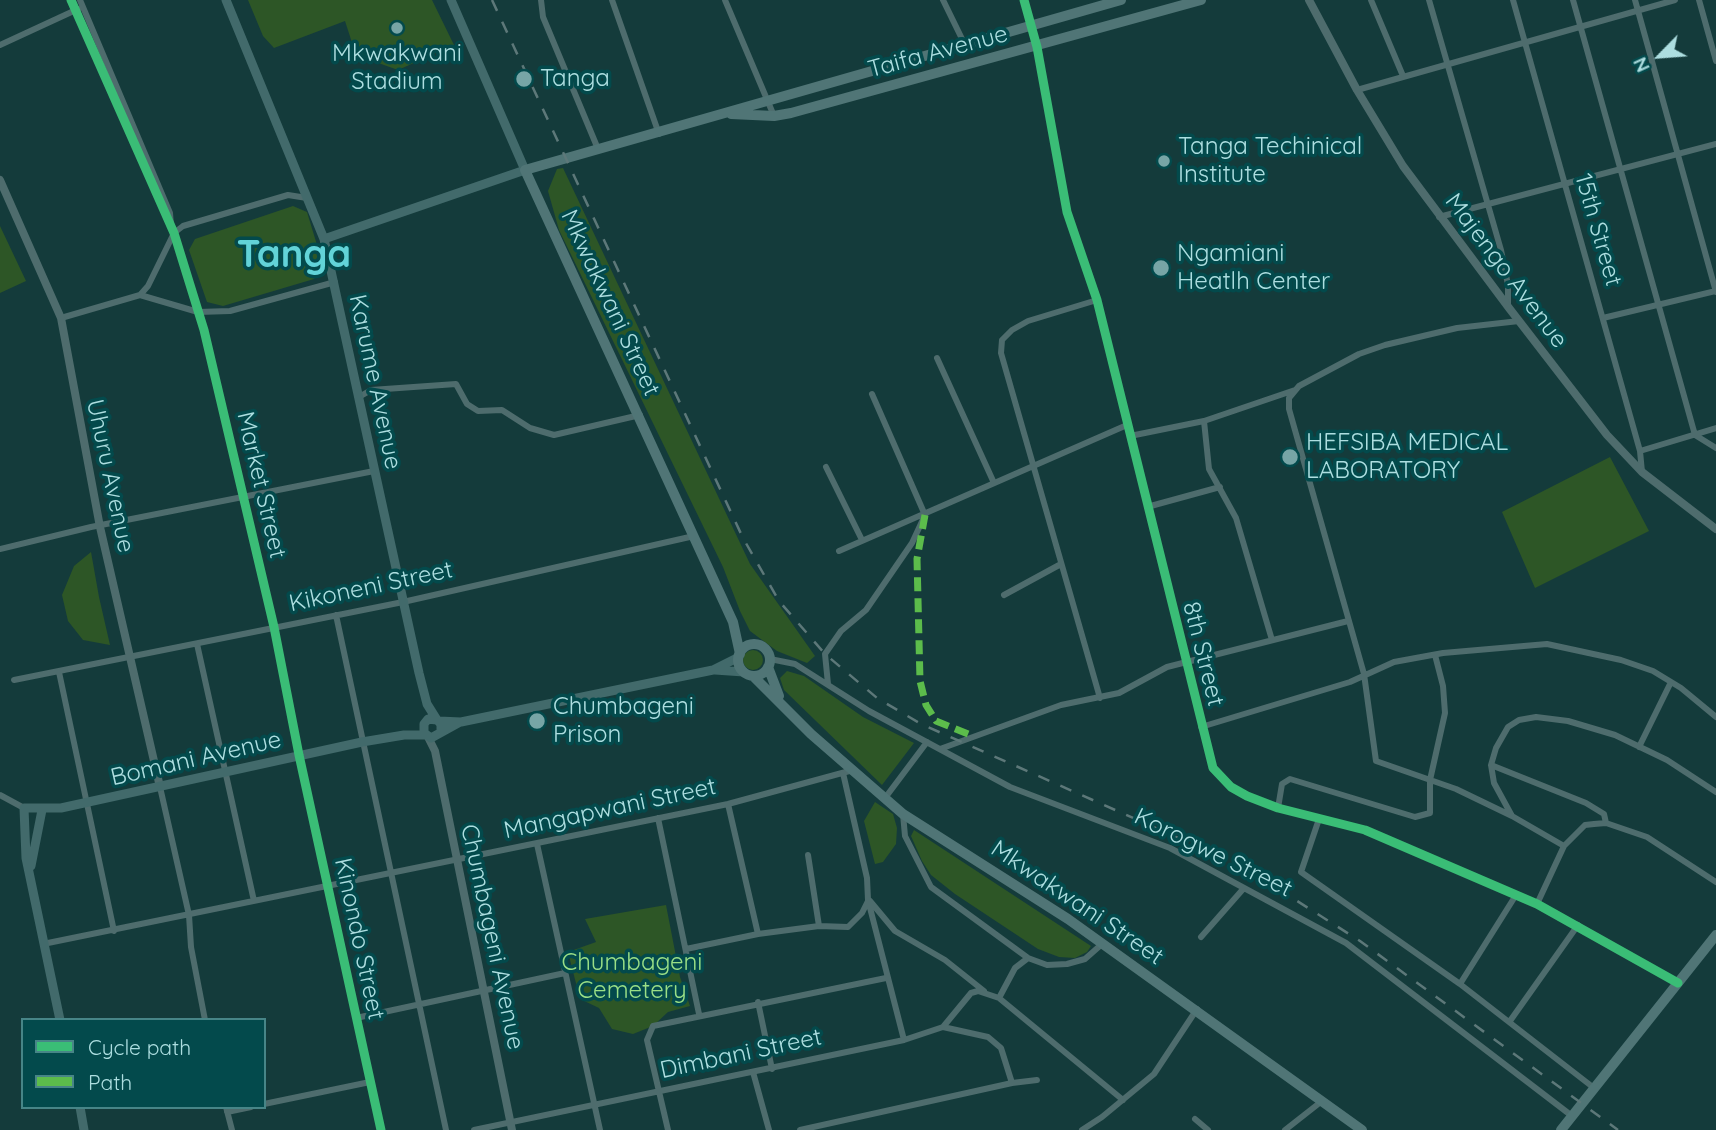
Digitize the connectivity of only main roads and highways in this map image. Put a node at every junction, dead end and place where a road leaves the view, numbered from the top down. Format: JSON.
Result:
{"nodes":[{"id":1,"x":226,"y":0,"type":"edge"},
{"id":2,"x":451,"y":0,"type":"edge"},
{"id":3,"x":1121,"y":0,"type":"edge"},
{"id":4,"x":1201,"y":0,"type":"edge"},
{"id":5,"x":1094,"y":4,"type":"edge"},
{"id":6,"x":843,"y":80,"type":"junction"},
{"id":7,"x":849,"y":98,"type":"junction"},
{"id":8,"x":723,"y":113,"type":"junction"},
{"id":9,"x":525,"y":170,"type":"junction"},
{"id":10,"x":324,"y":239,"type":"junction"},
{"id":11,"x":733,"y":622,"type":"junction"},
{"id":12,"x":756,"y":645,"type":"junction"},
{"id":13,"x":739,"y":655,"type":"junction"},
{"id":14,"x":769,"y":663,"type":"junction"},
{"id":15,"x":713,"y":670,"type":"junction"},
{"id":16,"x":748,"y":674,"type":"junction"},
{"id":17,"x":780,"y":700,"type":"junction"},
{"id":18,"x":427,"y":704,"type":"junction"},
{"id":19,"x":438,"y":720,"type":"junction"},
{"id":20,"x":424,"y":722,"type":"junction"},
{"id":21,"x":461,"y":722,"type":"junction"},
{"id":22,"x":440,"y":734,"type":"junction"},
{"id":23,"x":404,"y":735,"type":"junction"},
{"id":24,"x":427,"y":736,"type":"junction"},
{"id":25,"x":42,"y":810,"type":"junction"},
{"id":26,"x":30,"y":868,"type":"junction"},
{"id":27,"x":1716,"y":935,"type":"edge"},
{"id":28,"x":60,"y":1018,"type":"edge"},
{"id":29,"x":80,"y":1109,"type":"edge"},
{"id":30,"x":84,"y":1130,"type":"edge"},
{"id":31,"x":1362,"y":1130,"type":"edge"},
{"id":32,"x":1561,"y":1130,"type":"edge"}],
"edges":[{"from":1,"to":10,"type":"main road","name":"Karume Avenue"},
{"from":2,"to":9,"type":"main road","name":"Mkwakwani Street"},
{"from":3,"to":5,"type":"main road","name":"Taifa Avenue"},
{"from":4,"to":7,"type":"main road","name":"Taifa Avenue"},
{"from":5,"to":6,"type":"main road","name":"Taifa Avenue"},
{"from":6,"to":7,"type":"main road"},
{"from":6,"to":8,"type":"main road","name":"Taifa Avenue"},
{"from":7,"to":8,"type":"main road","name":"Taifa Avenue"},
{"from":8,"to":9,"type":"main road","name":"Taifa Avenue"},
{"from":9,"to":10,"type":"main road","name":"Taifa Avenue"},
{"from":9,"to":11,"type":"main road","name":"Mkwakwani Street"},
{"from":10,"to":18,"type":"main road","name":"Karume Avenue"},
{"from":11,"to":12,"type":"main road"},
{"from":11,"to":13,"type":"main road"},
{"from":12,"to":13,"type":"main road"},
{"from":12,"to":14,"type":"main road"},
{"from":13,"to":15,"type":"main road"},
{"from":13,"to":16,"type":"main road"},
{"from":14,"to":16,"type":"main road"},
{"from":14,"to":17,"type":"main road"},
{"from":15,"to":16,"type":"main road"},
{"from":15,"to":21,"type":"main road"},
{"from":16,"to":17,"type":"main road","name":"Mkwakwani Street"},
{"from":17,"to":31,"type":"main road","name":"Mkwakwani Street"},
{"from":18,"to":19,"type":"main road"},
{"from":18,"to":20,"type":"main road"},
{"from":19,"to":20,"type":"main road"},
{"from":19,"to":21,"type":"main road"},
{"from":19,"to":22,"type":"main road"},
{"from":20,"to":23,"type":"main road"},
{"from":20,"to":24,"type":"main road"},
{"from":21,"to":22,"type":"main road"},
{"from":22,"to":24,"type":"main road"},
{"from":23,"to":24,"type":"main road"},
{"from":23,"to":25,"type":"main road","name":"Bomani Avenue"},
{"from":25,"to":26,"type":"main road"},
{"from":25,"to":26,"type":"main road","name":"Bomani Avenue"},
{"from":26,"to":28,"type":"main road"},
{"from":27,"to":32,"type":"main road"},
{"from":29,"to":30,"type":"main road"}]}
